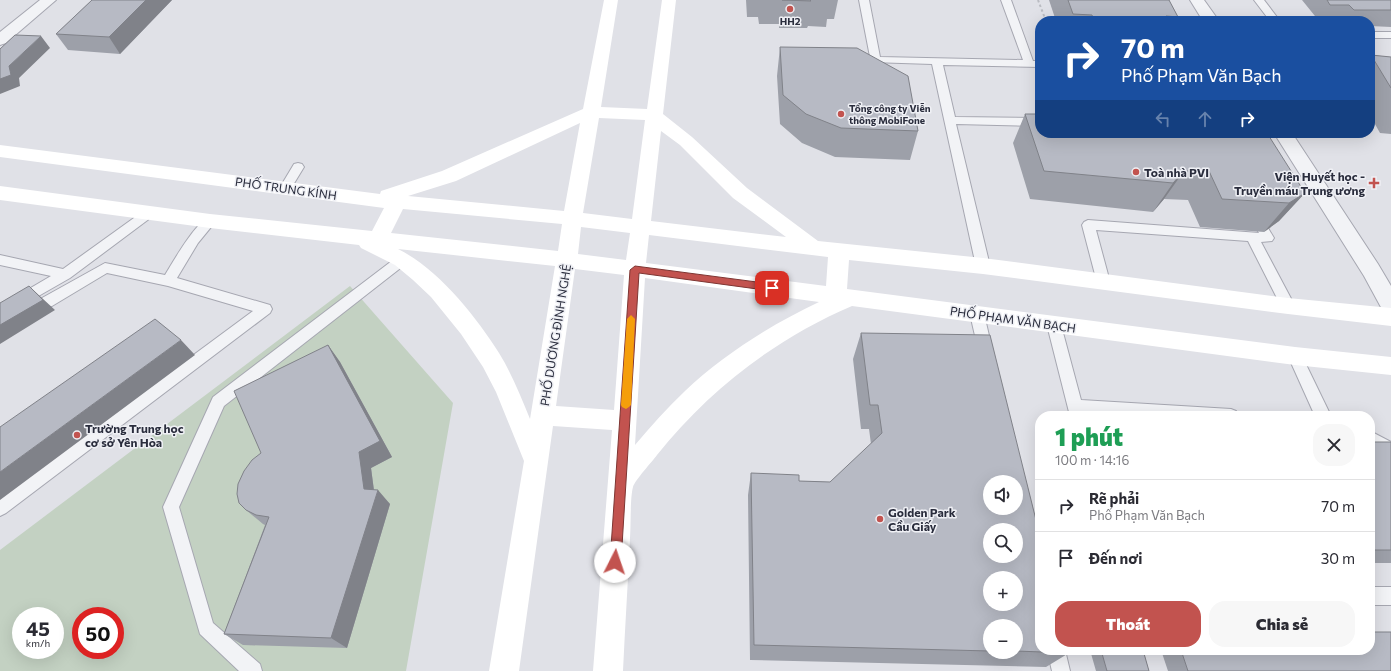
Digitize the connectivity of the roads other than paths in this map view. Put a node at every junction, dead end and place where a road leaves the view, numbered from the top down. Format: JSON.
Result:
{"nodes":[{"id":1,"x":49,"y":0,"type":"edge"},
{"id":2,"x":611,"y":0,"type":"edge"},
{"id":3,"x":669,"y":0,"type":"edge"},
{"id":4,"x":864,"y":0,"type":"edge"},
{"id":5,"x":1006,"y":0,"type":"edge"},
{"id":6,"x":1197,"y":0,"type":"edge"},
{"id":7,"x":1259,"y":0,"type":"edge"},
{"id":8,"x":1208,"y":16,"type":"edge"},
{"id":9,"x":1271,"y":16,"type":"edge"},
{"id":10,"x":1375,"y":35,"type":"edge"},
{"id":11,"x":1391,"y":35,"type":"edge"},
{"id":12,"x":0,"y":40,"type":"edge"},
{"id":13,"x":937,"y":62,"type":"junction"},
{"id":14,"x":1035,"y":64,"type":"edge"},
{"id":15,"x":591,"y":112,"type":"junction"},
{"id":16,"x":653,"y":115,"type":"junction"},
{"id":17,"x":950,"y":120,"type":"junction"},
{"id":18,"x":1035,"y":122,"type":"edge"},
{"id":19,"x":1286,"y":138,"type":"edge"},
{"id":20,"x":0,"y":151,"type":"edge"},
{"id":21,"x":298,"y":167,"type":"dead end"},
{"id":22,"x":286,"y":187,"type":"junction"},
{"id":23,"x":0,"y":193,"type":"edge"},
{"id":24,"x":375,"y":200,"type":"junction"},
{"id":25,"x":397,"y":201,"type":"junction"},
{"id":26,"x":1250,"y":205,"type":"edge"},
{"id":27,"x":149,"y":213,"type":"junction"},
{"id":28,"x":572,"y":219,"type":"junction"},
{"id":29,"x":210,"y":221,"type":"junction"},
{"id":30,"x":640,"y":228,"type":"junction"},
{"id":31,"x":357,"y":237,"type":"junction"},
{"id":32,"x":1252,"y":237,"type":"junction"},
{"id":33,"x":378,"y":239,"type":"junction"},
{"id":34,"x":814,"y":248,"type":"junction"},
{"id":35,"x":839,"y":252,"type":"junction"},
{"id":36,"x":0,"y":260,"type":"edge"},
{"id":37,"x":402,"y":260,"type":"junction"},
{"id":38,"x":566,"y":260,"type":"junction"},
{"id":39,"x":983,"y":266,"type":"junction"},
{"id":40,"x":635,"y":270,"type":"junction"},
{"id":41,"x":65,"y":274,"type":"junction"},
{"id":42,"x":168,"y":281,"type":"junction"},
{"id":43,"x":1103,"y":282,"type":"junction"},
{"id":44,"x":843,"y":297,"type":"junction"},
{"id":45,"x":47,"y":302,"type":"dead end"},
{"id":46,"x":1391,"y":305,"type":"edge"},
{"id":47,"x":1288,"y":306,"type":"junction"},
{"id":48,"x":0,"y":312,"type":"edge"},
{"id":49,"x":977,"y":314,"type":"junction"},
{"id":50,"x":1391,"y":317,"type":"edge"},
{"id":51,"x":1054,"y":324,"type":"junction"},
{"id":52,"x":1296,"y":356,"type":"junction"},
{"id":53,"x":989,"y":365,"type":"edge"},
{"id":54,"x":1391,"y":366,"type":"edge"},
{"id":55,"x":1076,"y":411,"type":"edge"},
{"id":56,"x":1321,"y":411,"type":"edge"},
{"id":57,"x":543,"y":415,"type":"junction"},
{"id":58,"x":625,"y":421,"type":"junction"},
{"id":59,"x":1375,"y":441,"type":"edge"},
{"id":60,"x":1391,"y":450,"type":"edge"},
{"id":61,"x":536,"y":462,"type":"junction"},
{"id":62,"x":620,"y":484,"type":"junction"},
{"id":63,"x":0,"y":508,"type":"edge"},
{"id":64,"x":1375,"y":596,"type":"edge"},
{"id":65,"x":1391,"y":596,"type":"edge"},
{"id":66,"x":1057,"y":655,"type":"edge"},
{"id":67,"x":254,"y":671,"type":"edge"},
{"id":68,"x":504,"y":671,"type":"edge"},
{"id":69,"x":608,"y":671,"type":"edge"},
{"id":70,"x":620,"y":671,"type":"edge"},
{"id":71,"x":1061,"y":671,"type":"edge"}],
"edges":[{"from":1,"to":12,"type":"street"},
{"from":2,"to":15,"type":"main road","name":"PHỐ DƯƠNG ĐÌNH NGHỆ"},
{"from":3,"to":16,"type":"main road"},
{"from":4,"to":13,"type":"lane"},
{"from":5,"to":14,"type":"lane"},
{"from":6,"to":8,"type":"street"},
{"from":7,"to":9,"type":"lane"},
{"from":10,"to":11,"type":"lane"},
{"from":13,"to":14,"type":"lane"},
{"from":13,"to":17,"type":"lane"},
{"from":15,"to":16,"type":"main road"},
{"from":15,"to":24,"type":"main road"},
{"from":15,"to":28,"type":"main road","name":"PHỐ DƯƠNG ĐÌNH NGHỆ"},
{"from":16,"to":30,"type":"main road"},
{"from":16,"to":34,"type":"main road"},
{"from":17,"to":18,"type":"lane"},
{"from":17,"to":39,"type":"lane"},
{"from":19,"to":46,"type":"street"},
{"from":20,"to":22,"type":"main road","name":"PHỐ TRUNG KÍNH"},
{"from":21,"to":22,"type":"lane"},
{"from":22,"to":24,"type":"main road","name":"PHỐ TRUNG KÍNH"},
{"from":23,"to":27,"type":"main road"},
{"from":24,"to":25,"type":"main road","name":"PHỐ TRUNG KÍNH"},
{"from":25,"to":28,"type":"main road","name":"PHỐ TRUNG KÍNH"},
{"from":25,"to":33,"type":"main road"},
{"from":26,"to":32,"type":"lane"},
{"from":27,"to":29,"type":"main road"},
{"from":27,"to":41,"type":"lane"},
{"from":28,"to":30,"type":"main road","name":"PHỐ TRUNG KÍNH"},
{"from":28,"to":38,"type":"main road","name":"PHỐ DƯƠNG ĐÌNH NGHỆ"},
{"from":29,"to":31,"type":"main road"},
{"from":29,"to":42,"type":"lane"},
{"from":30,"to":34,"type":"main road"},
{"from":30,"to":40,"type":"main road"},
{"from":31,"to":33,"type":"main road"},
{"from":31,"to":37,"type":"main road"},
{"from":32,"to":43,"type":"lane"},
{"from":32,"to":47,"type":"lane"},
{"from":33,"to":38,"type":"main road"},
{"from":34,"to":35,"type":"main road"},
{"from":35,"to":39,"type":"main road"},
{"from":35,"to":44,"type":"main road"},
{"from":36,"to":41,"type":"lane"},
{"from":37,"to":61,"type":"main road"},
{"from":37,"to":67,"type":"lane"},
{"from":38,"to":40,"type":"main road","name":"PHỐ PHẠM VĂN BẠCH"},
{"from":38,"to":57,"type":"main road","name":"PHỐ DƯƠNG ĐÌNH NGHỆ"},
{"from":39,"to":43,"type":"main road"},
{"from":40,"to":44,"type":"main road","name":"PHỐ PHẠM VĂN BẠCH"},
{"from":40,"to":58,"type":"main road"},
{"from":41,"to":48,"type":"lane"},
{"from":42,"to":45,"type":"lane"},
{"from":42,"to":63,"type":"lane"},
{"from":43,"to":47,"type":"main road"},
{"from":44,"to":49,"type":"main road","name":"PHỐ PHẠM VĂN BẠCH"},
{"from":44,"to":62,"type":"main road"},
{"from":47,"to":50,"type":"main road"},
{"from":49,"to":51,"type":"main road","name":"PHỐ PHẠM VĂN BẠCH"},
{"from":49,"to":53,"type":"lane"},
{"from":51,"to":52,"type":"main road","name":"PHỐ PHẠM VĂN BẠCH"},
{"from":51,"to":55,"type":"lane"},
{"from":52,"to":54,"type":"main road","name":"PHỐ PHẠM VĂN BẠCH"},
{"from":52,"to":56,"type":"lane"},
{"from":57,"to":58,"type":"main road"},
{"from":57,"to":61,"type":"main road","name":"PHỐ DƯƠNG ĐÌNH NGHỆ"},
{"from":58,"to":62,"type":"main road"},
{"from":59,"to":60,"type":"lane"},
{"from":61,"to":68,"type":"main road","name":"PHỐ DƯƠNG ĐÌNH NGHỆ"},
{"from":62,"to":69,"type":"main road"},
{"from":64,"to":65,"type":"lane"},
{"from":66,"to":71,"type":"lane"},
{"from":69,"to":70,"type":"lane"}]}
